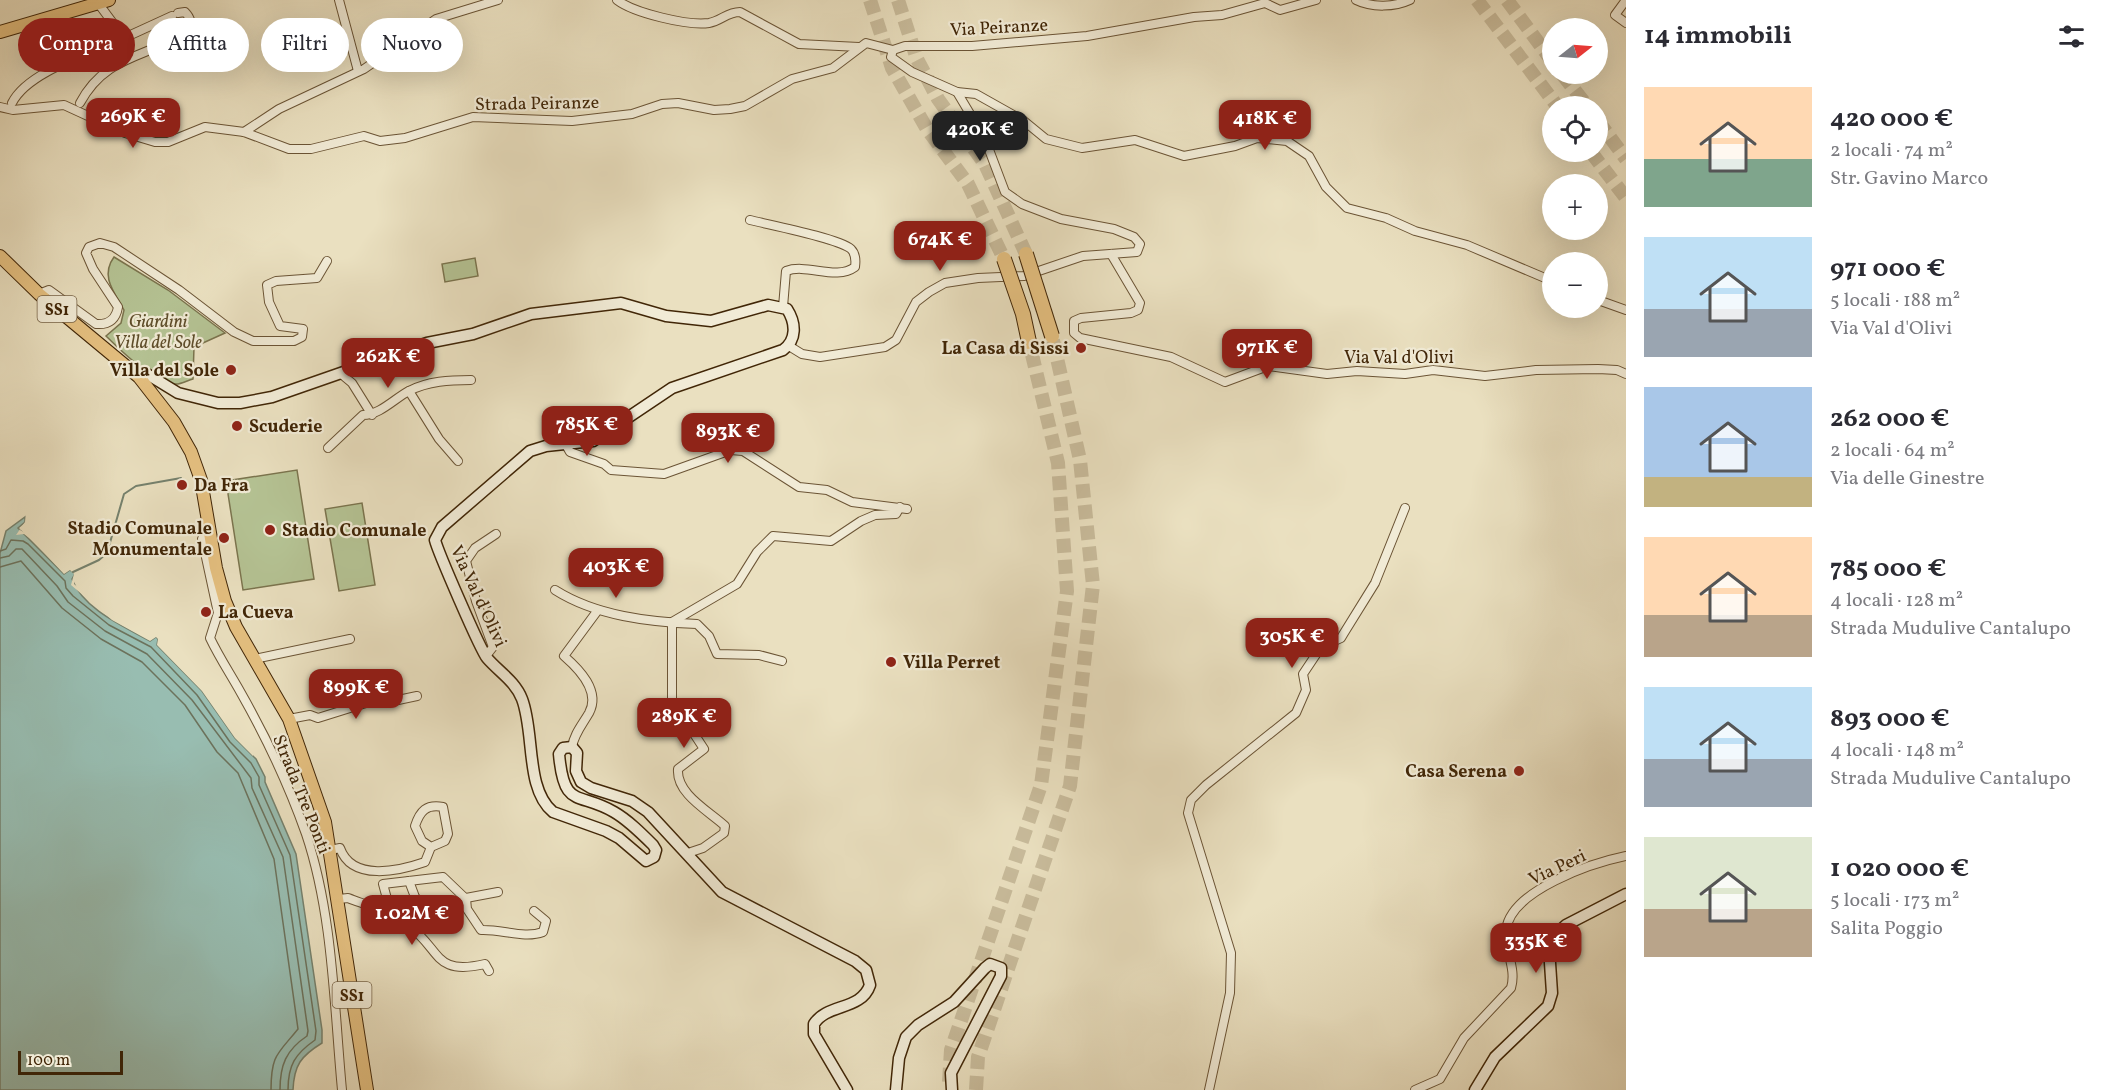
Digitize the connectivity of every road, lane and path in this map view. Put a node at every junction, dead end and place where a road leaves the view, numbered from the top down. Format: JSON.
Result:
{"nodes":[{"id":1,"x":339,"y":0,"type":"edge"},
{"id":2,"x":498,"y":0,"type":"edge"},
{"id":3,"x":617,"y":0,"type":"edge"},
{"id":4,"x":1316,"y":0,"type":"edge"},
{"id":5,"x":1356,"y":0,"type":"edge"},
{"id":6,"x":1410,"y":0,"type":"edge"},
{"id":7,"x":1626,"y":0,"type":"edge"},
{"id":8,"x":104,"y":2,"type":"edge"},
{"id":9,"x":113,"y":18,"type":"edge"},
{"id":10,"x":1626,"y":23,"type":"edge"},
{"id":11,"x":0,"y":32,"type":"edge"},
{"id":12,"x":135,"y":33,"type":"edge"},
{"id":13,"x":859,"y":46,"type":"junction"},
{"id":14,"x":893,"y":50,"type":"junction"},
{"id":15,"x":135,"y":57,"type":"edge"},
{"id":16,"x":48,"y":72,"type":"edge"},
{"id":17,"x":104,"y":72,"type":"edge"},
{"id":18,"x":358,"y":72,"type":"junction"},
{"id":19,"x":957,"y":92,"type":"junction"},
{"id":20,"x":80,"y":102,"type":"dead end"},
{"id":21,"x":12,"y":103,"type":"dead end"},
{"id":22,"x":0,"y":107,"type":"edge"},
{"id":23,"x":244,"y":132,"type":"junction"},
{"id":24,"x":750,"y":220,"type":"dead end"},
{"id":25,"x":1026,"y":254,"type":"tunnel mouth"},
{"id":26,"x":1111,"y":254,"type":"junction"},
{"id":27,"x":0,"y":256,"type":"edge"},
{"id":28,"x":1005,"y":259,"type":"tunnel mouth"},
{"id":29,"x":327,"y":261,"type":"dead end"},
{"id":30,"x":1542,"y":277,"type":"edge"},
{"id":31,"x":39,"y":294,"type":"junction"},
{"id":32,"x":1608,"y":304,"type":"edge"},
{"id":33,"x":783,"y":307,"type":"junction"},
{"id":34,"x":1626,"y":310,"type":"edge"},
{"id":35,"x":1052,"y":336,"type":"tunnel mouth"},
{"id":36,"x":1029,"y":342,"type":"tunnel mouth"},
{"id":37,"x":789,"y":346,"type":"junction"},
{"id":38,"x":340,"y":373,"type":"junction"},
{"id":39,"x":1626,"y":374,"type":"edge"},
{"id":40,"x":139,"y":377,"type":"junction"},
{"id":41,"x":471,"y":380,"type":"dead end"},
{"id":42,"x":409,"y":391,"type":"junction"},
{"id":43,"x":372,"y":415,"type":"junction"},
{"id":44,"x":566,"y":445,"type":"junction"},
{"id":45,"x":328,"y":448,"type":"dead end"},
{"id":46,"x":458,"y":461,"type":"dead end"},
{"id":47,"x":1405,"y":508,"type":"dead end"},
{"id":48,"x":208,"y":528,"type":"junction"},
{"id":49,"x":496,"y":534,"type":"dead end"},
{"id":50,"x":555,"y":590,"type":"dead end"},
{"id":51,"x":598,"y":610,"type":"junction"},
{"id":52,"x":672,"y":622,"type":"junction"},
{"id":53,"x":350,"y":639,"type":"dead end"},
{"id":54,"x":486,"y":656,"type":"junction"},
{"id":55,"x":254,"y":659,"type":"junction"},
{"id":56,"x":782,"y":661,"type":"dead end"},
{"id":57,"x":417,"y":696,"type":"dead end"},
{"id":58,"x":289,"y":719,"type":"junction"},
{"id":59,"x":572,"y":747,"type":"junction"},
{"id":60,"x":431,"y":847,"type":"junction"},
{"id":61,"x":330,"y":850,"type":"junction"},
{"id":62,"x":688,"y":853,"type":"junction"},
{"id":63,"x":1626,"y":856,"type":"edge"},
{"id":64,"x":409,"y":881,"type":"junction"},
{"id":65,"x":1626,"y":886,"type":"edge"},
{"id":66,"x":498,"y":892,"type":"dead end"},
{"id":67,"x":1626,"y":894,"type":"edge"},
{"id":68,"x":466,"y":898,"type":"junction"},
{"id":69,"x":339,"y":899,"type":"junction"},
{"id":70,"x":1614,"y":899,"type":"junction"},
{"id":71,"x":534,"y":911,"type":"dead end"},
{"id":72,"x":388,"y":913,"type":"junction"},
{"id":73,"x":434,"y":916,"type":"dead end"},
{"id":74,"x":489,"y":972,"type":"dead end"},
{"id":75,"x":342,"y":1090,"type":"edge"},
{"id":76,"x":367,"y":1090,"type":"edge"},
{"id":77,"x":847,"y":1090,"type":"edge"},
{"id":78,"x":896,"y":1090,"type":"edge"},
{"id":79,"x":952,"y":1090,"type":"edge"},
{"id":80,"x":1209,"y":1090,"type":"edge"},
{"id":81,"x":1415,"y":1090,"type":"edge"},
{"id":82,"x":1475,"y":1090,"type":"edge"}],
"edges":[{"from":1,"to":18,"type":"street"},
{"from":2,"to":18,"type":"street"},
{"from":3,"to":13,"type":"street"},
{"from":4,"to":14,"type":"street","name":"Via Peiranze"},
{"from":5,"to":6,"type":"street"},
{"from":7,"to":10,"type":"street"},
{"from":8,"to":9,"type":"street"},
{"from":8,"to":11,"type":"main road"},
{"from":12,"to":15,"type":"street"},
{"from":13,"to":14,"type":"street"},
{"from":13,"to":23,"type":"street","name":"Strada Peiranze"},
{"from":14,"to":19,"type":"street"},
{"from":16,"to":21,"type":"street"},
{"from":17,"to":20,"type":"street"},
{"from":18,"to":23,"type":"street"},
{"from":19,"to":26,"type":"street"},
{"from":19,"to":30,"type":"street"},
{"from":22,"to":23,"type":"street","name":"Strada Peiranze"},
{"from":24,"to":33,"type":"street"},
{"from":25,"to":35,"type":"highway","bridge":true},
{"from":26,"to":37,"type":"street"},
{"from":26,"to":39,"type":"street","name":"Via Val d'Olivi"},
{"from":27,"to":31,"type":"main road","number":"SS1"},
{"from":28,"to":36,"type":"highway","bridge":true},
{"from":29,"to":31,"type":"street"},
{"from":31,"to":40,"type":"main road","number":"SS1"},
{"from":32,"to":34,"type":"street"},
{"from":33,"to":37,"type":"street"},
{"from":33,"to":38,"type":"street"},
{"from":37,"to":44,"type":"street","name":"Via Val d'Olivi"},
{"from":38,"to":40,"type":"street"},
{"from":38,"to":43,"type":"street"},
{"from":40,"to":48,"type":"main road","number":"SS1"},
{"from":41,"to":42,"type":"street"},
{"from":42,"to":43,"type":"street"},
{"from":42,"to":46,"type":"street"},
{"from":43,"to":45,"type":"street"},
{"from":44,"to":52,"type":"street"},
{"from":44,"to":54,"type":"street","name":"Via Val d'Olivi"},
{"from":47,"to":80,"type":"street"},
{"from":48,"to":55,"type":"main road","number":"SS1"},
{"from":48,"to":75,"type":"street","name":"Strada Tre Ponti"},
{"from":49,"to":54,"type":"street"},
{"from":50,"to":51,"type":"street"},
{"from":51,"to":52,"type":"street"},
{"from":51,"to":59,"type":"street"},
{"from":52,"to":56,"type":"street"},
{"from":52,"to":62,"type":"street"},
{"from":53,"to":55,"type":"street"},
{"from":54,"to":59,"type":"street","name":"Via Val d'Olivi"},
{"from":55,"to":58,"type":"main road","number":"SS1"},
{"from":57,"to":58,"type":"street"},
{"from":58,"to":61,"type":"main road","number":"SS1"},
{"from":59,"to":62,"type":"street"},
{"from":60,"to":60,"type":"street"},
{"from":60,"to":61,"type":"street"},
{"from":61,"to":69,"type":"main road","number":"SS1"},
{"from":62,"to":77,"type":"street"},
{"from":63,"to":81,"type":"street","name":"Via Peri"},
{"from":64,"to":68,"type":"street"},
{"from":64,"to":72,"type":"street"},
{"from":64,"to":73,"type":"street"},
{"from":65,"to":70,"type":"street"},
{"from":66,"to":68,"type":"street"},
{"from":67,"to":70,"type":"street"},
{"from":68,"to":71,"type":"street"},
{"from":69,"to":72,"type":"street"},
{"from":69,"to":76,"type":"main road","number":"SS1"},
{"from":70,"to":82,"type":"street"},
{"from":72,"to":74,"type":"street"},
{"from":78,"to":79,"type":"street"}]}
